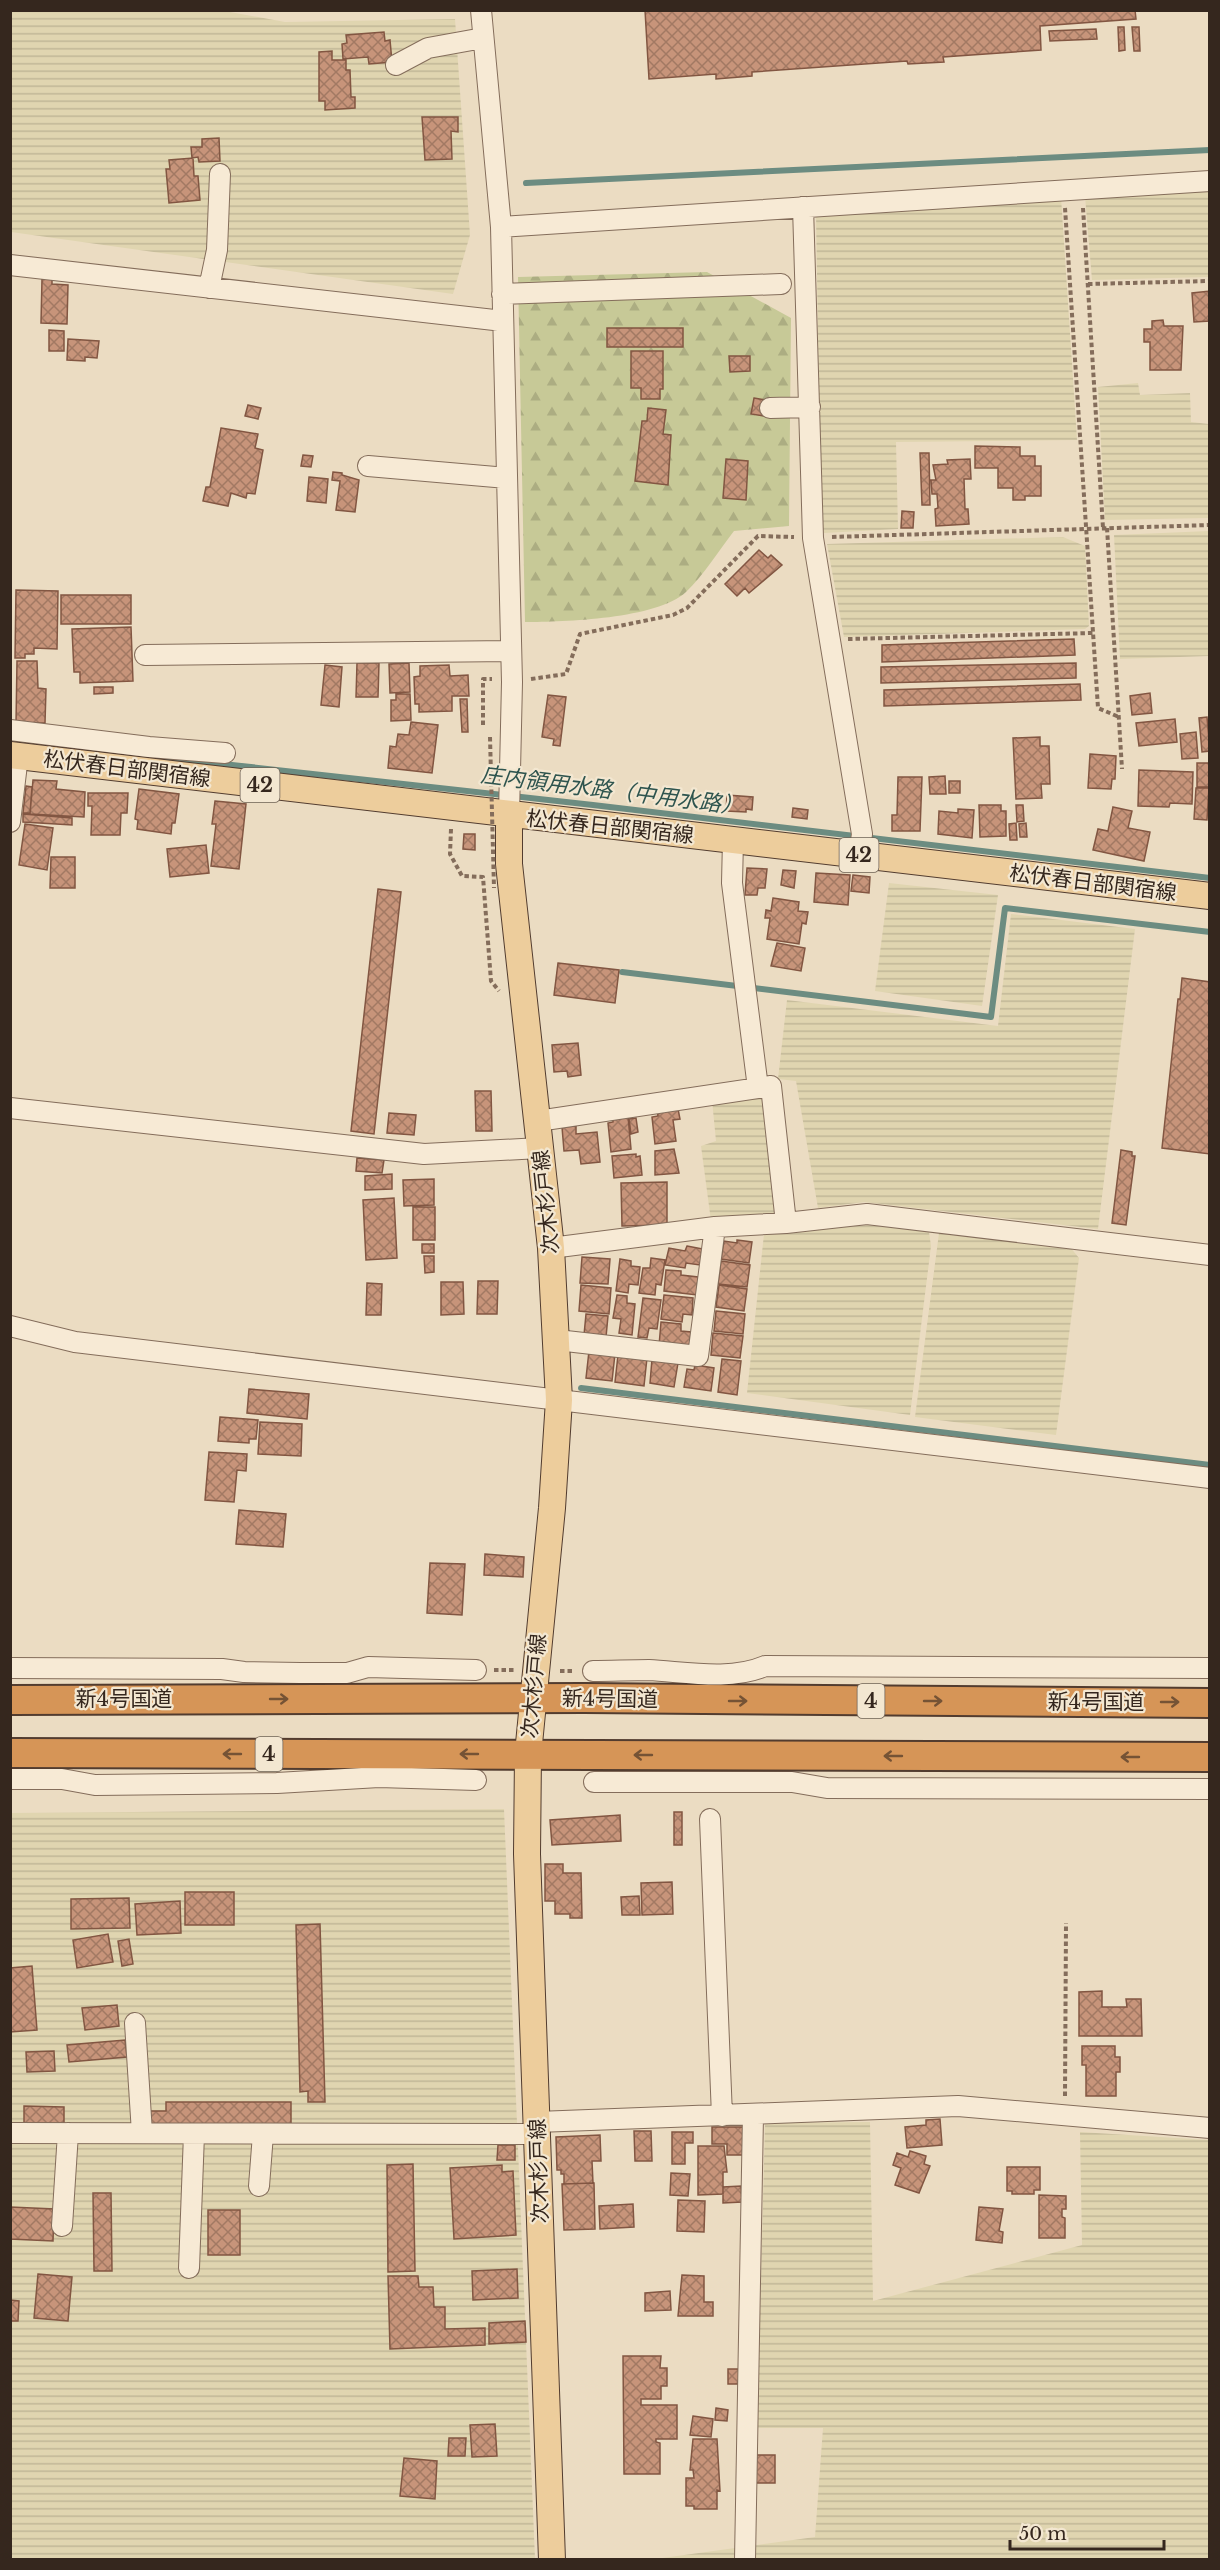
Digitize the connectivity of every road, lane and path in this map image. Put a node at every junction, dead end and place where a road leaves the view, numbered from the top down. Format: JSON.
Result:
{"nodes":[{"id":1,"x":481,"y":10,"type":"edge"},
{"id":2,"x":483,"y":38,"type":"junction"},
{"id":3,"x":396,"y":65,"type":"dead end"},
{"id":4,"x":220,"y":174,"type":"dead end"},
{"id":5,"x":1209,"y":181,"type":"edge"},
{"id":6,"x":1073,"y":190,"type":"junction"},
{"id":7,"x":803,"y":207,"type":"junction"},
{"id":8,"x":501,"y":227,"type":"junction"},
{"id":9,"x":10,"y":266,"type":"edge"},
{"id":10,"x":1209,"y":281,"type":"edge"},
{"id":11,"x":781,"y":284,"type":"dead end"},
{"id":12,"x":1088,"y":284,"type":"junction"},
{"id":13,"x":209,"y":288,"type":"junction"},
{"id":14,"x":502,"y":294,"type":"junction"},
{"id":15,"x":503,"y":321,"type":"junction"},
{"id":16,"x":810,"y":407,"type":"junction"},
{"id":17,"x":770,"y":408,"type":"dead end"},
{"id":18,"x":368,"y":466,"type":"dead end"},
{"id":19,"x":507,"y":478,"type":"junction"},
{"id":20,"x":1209,"y":525,"type":"edge"},
{"id":21,"x":1105,"y":528,"type":"junction"},
{"id":22,"x":1086,"y":529,"type":"junction"},
{"id":23,"x":813,"y":538,"type":"junction"},
{"id":24,"x":1093,"y":633,"type":"junction"},
{"id":25,"x":830,"y":640,"type":"junction"},
{"id":26,"x":511,"y":651,"type":"junction"},
{"id":27,"x":145,"y":655,"type":"dead end"},
{"id":28,"x":512,"y":682,"type":"junction"},
{"id":29,"x":492,"y":690,"type":"dead end"},
{"id":30,"x":1119,"y":717,"type":"junction"},
{"id":31,"x":483,"y":725,"type":"dead end"},
{"id":32,"x":490,"y":725,"type":"dead end"},
{"id":33,"x":10,"y":730,"type":"edge"},
{"id":34,"x":53,"y":748,"type":"junction"},
{"id":35,"x":225,"y":753,"type":"dead end"},
{"id":36,"x":14,"y":755,"type":"edge"},
{"id":37,"x":1122,"y":770,"type":"dead end"},
{"id":38,"x":509,"y":815,"type":"junction"},
{"id":39,"x":451,"y":819,"type":"dead end"},
{"id":40,"x":10,"y":822,"type":"edge"},
{"id":41,"x":733,"y":840,"type":"junction"},
{"id":42,"x":859,"y":855,"type":"junction"},
{"id":43,"x":494,"y":888,"type":"dead end"},
{"id":44,"x":1209,"y":896,"type":"edge"},
{"id":45,"x":500,"y":973,"type":"dead end"},
{"id":46,"x":491,"y":981,"type":"junction"},
{"id":47,"x":526,"y":1016,"type":"junction"},
{"id":48,"x":758,"y":1088,"type":"junction"},
{"id":49,"x":10,"y":1108,"type":"edge"},
{"id":50,"x":538,"y":1121,"type":"junction"},
{"id":51,"x":540,"y":1148,"type":"junction"},
{"id":52,"x":786,"y":1223,"type":"junction"},
{"id":53,"x":715,"y":1227,"type":"junction"},
{"id":54,"x":550,"y":1248,"type":"junction"},
{"id":55,"x":1209,"y":1255,"type":"edge"},
{"id":56,"x":10,"y":1326,"type":"edge"},
{"id":57,"x":557,"y":1340,"type":"junction"},
{"id":58,"x":559,"y":1400,"type":"junction"},
{"id":59,"x":1209,"y":1478,"type":"edge"},
{"id":60,"x":10,"y":1668,"type":"edge"},
{"id":61,"x":1209,"y":1668,"type":"edge"},
{"id":62,"x":476,"y":1670,"type":"dead end"},
{"id":63,"x":593,"y":1671,"type":"dead end"},
{"id":64,"x":698,"y":1687,"type":"junction"},
{"id":65,"x":532,"y":1699,"type":"junction"},
{"id":66,"x":10,"y":1700,"type":"edge"},
{"id":67,"x":1209,"y":1703,"type":"edge"},
{"id":68,"x":528,"y":1754,"type":"junction"},
{"id":69,"x":1209,"y":1757,"type":"edge"},
{"id":70,"x":15,"y":1766,"type":"edge"},
{"id":71,"x":761,"y":1768,"type":"junction"},
{"id":72,"x":476,"y":1780,"type":"dead end"},
{"id":73,"x":594,"y":1782,"type":"dead end"},
{"id":74,"x":1209,"y":1789,"type":"edge"},
{"id":75,"x":710,"y":1819,"type":"dead end"},
{"id":76,"x":1066,"y":1923,"type":"dead end"},
{"id":77,"x":135,"y":2023,"type":"dead end"},
{"id":78,"x":753,"y":2115,"type":"junction"},
{"id":79,"x":722,"y":2116,"type":"junction"},
{"id":80,"x":1065,"y":2116,"type":"junction"},
{"id":81,"x":537,"y":2128,"type":"junction"},
{"id":82,"x":1209,"y":2128,"type":"edge"},
{"id":83,"x":10,"y":2133,"type":"edge"},
{"id":84,"x":68,"y":2133,"type":"junction"},
{"id":85,"x":142,"y":2133,"type":"junction"},
{"id":86,"x":194,"y":2134,"type":"junction"},
{"id":87,"x":263,"y":2134,"type":"junction"},
{"id":88,"x":259,"y":2186,"type":"dead end"},
{"id":89,"x":62,"y":2226,"type":"dead end"},
{"id":90,"x":189,"y":2268,"type":"dead end"},
{"id":91,"x":552,"y":2559,"type":"edge"},
{"id":92,"x":745,"y":2559,"type":"edge"}],
"edges":[{"from":1,"to":2,"type":"street"},
{"from":2,"to":3,"type":"street"},
{"from":2,"to":8,"type":"street"},
{"from":4,"to":13,"type":"street"},
{"from":5,"to":6,"type":"street"},
{"from":6,"to":7,"type":"street"},
{"from":6,"to":12,"type":"path"},
{"from":6,"to":22,"type":"path"},
{"from":7,"to":8,"type":"street"},
{"from":7,"to":16,"type":"street"},
{"from":8,"to":14,"type":"street"},
{"from":9,"to":13,"type":"street"},
{"from":10,"to":12,"type":"path"},
{"from":11,"to":14,"type":"street"},
{"from":12,"to":21,"type":"path"},
{"from":13,"to":15,"type":"street"},
{"from":14,"to":15,"type":"street"},
{"from":15,"to":19,"type":"street"},
{"from":16,"to":17,"type":"street"},
{"from":16,"to":23,"type":"street"},
{"from":18,"to":19,"type":"street"},
{"from":19,"to":26,"type":"street"},
{"from":20,"to":21,"type":"path"},
{"from":21,"to":22,"type":"path"},
{"from":21,"to":30,"type":"path"},
{"from":22,"to":23,"type":"path"},
{"from":22,"to":24,"type":"path"},
{"from":23,"to":25,"type":"street"},
{"from":23,"to":28,"type":"path"},
{"from":24,"to":25,"type":"path"},
{"from":24,"to":30,"type":"path"},
{"from":25,"to":42,"type":"street"},
{"from":26,"to":27,"type":"street"},
{"from":26,"to":28,"type":"street"},
{"from":28,"to":38,"type":"street"},
{"from":29,"to":31,"type":"path"},
{"from":30,"to":37,"type":"path"},
{"from":32,"to":43,"type":"path","bridge":true},
{"from":33,"to":34,"type":"street"},
{"from":34,"to":35,"type":"street"},
{"from":34,"to":36,"type":"main road","name":"松伏春日部関宿線","number":"42"},
{"from":34,"to":38,"type":"main road","name":"松伏春日部関宿線","number":"42"},
{"from":36,"to":40,"type":"street"},
{"from":38,"to":41,"type":"main road","name":"松伏春日部関宿線","number":"42"},
{"from":38,"to":47,"type":"main road","name":"次木杉戸線"},
{"from":39,"to":46,"type":"path"},
{"from":41,"to":42,"type":"main road","name":"松伏春日部関宿線","number":"42"},
{"from":41,"to":48,"type":"street"},
{"from":42,"to":44,"type":"main road","name":"松伏春日部関宿線","number":"42"},
{"from":45,"to":46,"type":"path"},
{"from":46,"to":47,"type":"path"},
{"from":47,"to":50,"type":"main road","name":"次木杉戸線"},
{"from":48,"to":50,"type":"street"},
{"from":48,"to":52,"type":"street"},
{"from":49,"to":51,"type":"street"},
{"from":50,"to":51,"type":"main road","name":"次木杉戸線"},
{"from":51,"to":54,"type":"main road","name":"次木杉戸線"},
{"from":52,"to":53,"type":"street"},
{"from":52,"to":55,"type":"street"},
{"from":53,"to":54,"type":"street"},
{"from":53,"to":57,"type":"street"},
{"from":54,"to":57,"type":"main road","name":"次木杉戸線"},
{"from":56,"to":58,"type":"street"},
{"from":57,"to":58,"type":"main road","name":"次木杉戸線"},
{"from":58,"to":59,"type":"street"},
{"from":58,"to":65,"type":"main road","name":"次木杉戸線"},
{"from":60,"to":62,"type":"street"},
{"from":61,"to":64,"type":"street"},
{"from":63,"to":64,"type":"street"},
{"from":64,"to":65,"type":"highway","name":"新4号国道","number":"4"},
{"from":64,"to":67,"type":"highway","name":"新4号国道","number":"4","one_way":true},
{"from":66,"to":65,"type":"highway","name":"新4号国道","number":"4","one_way":true},
{"from":65,"to":68,"type":"main road","name":"次木杉戸線"},
{"from":68,"to":70,"type":"highway","number":"4","one_way":true},
{"from":71,"to":68,"type":"highway","number":"4","one_way":true},
{"from":68,"to":81,"type":"main road","name":"次木杉戸線"},
{"from":69,"to":71,"type":"highway","number":"4","one_way":true},
{"from":70,"to":72,"type":"street"},
{"from":71,"to":73,"type":"street"},
{"from":71,"to":74,"type":"street"},
{"from":75,"to":79,"type":"street"},
{"from":76,"to":80,"type":"path"},
{"from":77,"to":85,"type":"street"},
{"from":78,"to":79,"type":"street"},
{"from":78,"to":80,"type":"street"},
{"from":78,"to":92,"type":"street"},
{"from":79,"to":81,"type":"street"},
{"from":80,"to":82,"type":"street"},
{"from":81,"to":87,"type":"street"},
{"from":81,"to":91,"type":"main road","name":"次木杉戸線"},
{"from":83,"to":84,"type":"street"},
{"from":84,"to":85,"type":"street"},
{"from":84,"to":89,"type":"street"},
{"from":85,"to":86,"type":"street"},
{"from":86,"to":87,"type":"street"},
{"from":86,"to":90,"type":"street"},
{"from":87,"to":88,"type":"street"}]}
